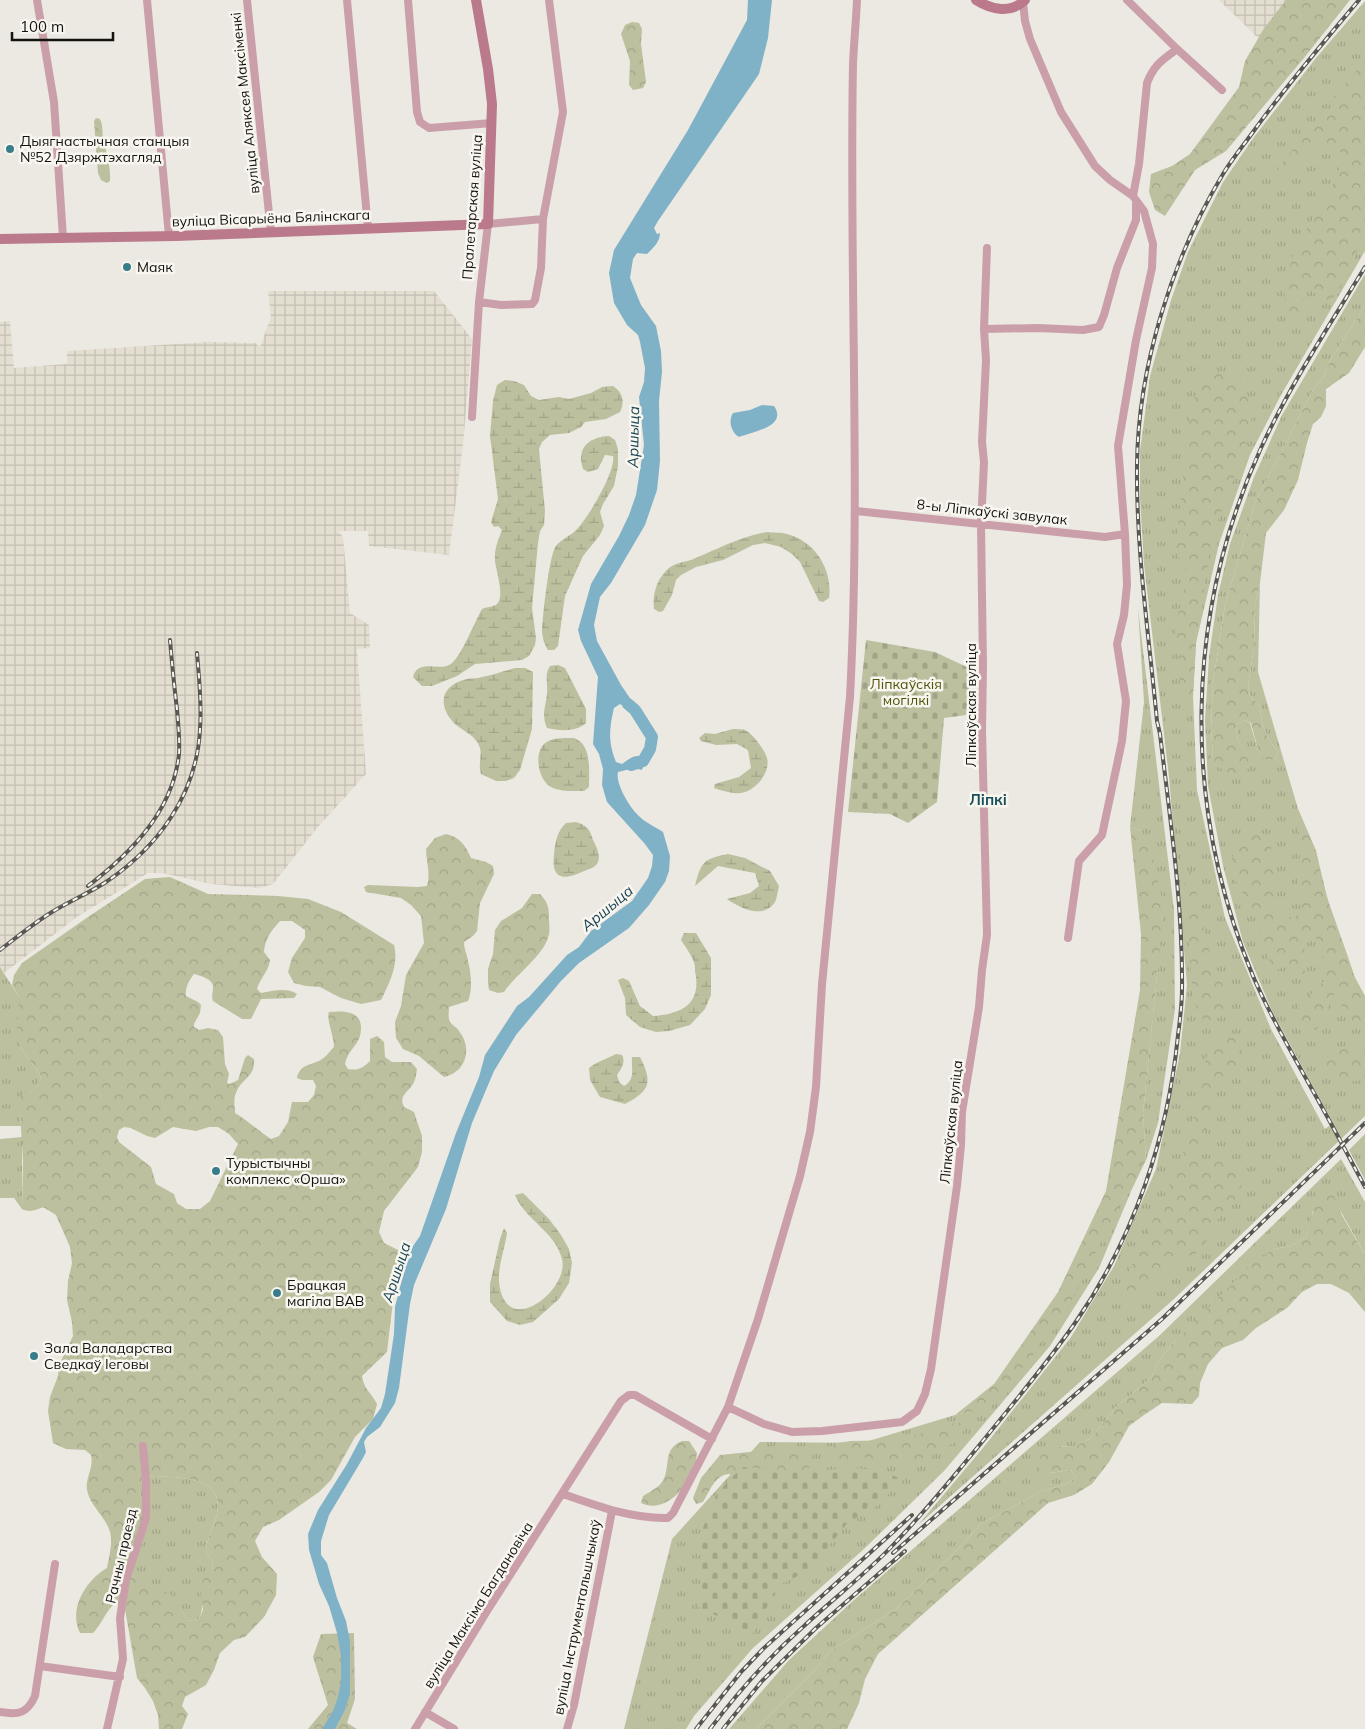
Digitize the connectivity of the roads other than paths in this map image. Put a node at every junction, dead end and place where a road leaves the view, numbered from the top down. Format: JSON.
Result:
{"nodes":[{"id":1,"x":37,"y":0,"type":"edge"},
{"id":2,"x":147,"y":0,"type":"edge"},
{"id":3,"x":247,"y":0,"type":"edge"},
{"id":4,"x":348,"y":0,"type":"edge"},
{"id":5,"x":408,"y":0,"type":"edge"},
{"id":6,"x":476,"y":0,"type":"edge"},
{"id":7,"x":549,"y":0,"type":"edge"},
{"id":8,"x":857,"y":0,"type":"edge"},
{"id":9,"x":976,"y":0,"type":"edge"},
{"id":10,"x":1127,"y":0,"type":"edge"},
{"id":11,"x":1024,"y":1,"type":"edge"},
{"id":12,"x":1177,"y":49,"type":"junction"},
{"id":13,"x":1222,"y":90,"type":"dead end"},
{"id":14,"x":492,"y":123,"type":"junction"},
{"id":15,"x":1134,"y":199,"type":"junction"},
{"id":16,"x":543,"y":218,"type":"junction"},
{"id":17,"x":488,"y":224,"type":"junction"},
{"id":18,"x":368,"y":228,"type":"junction"},
{"id":19,"x":271,"y":233,"type":"junction"},
{"id":20,"x":169,"y":236,"type":"junction"},
{"id":21,"x":63,"y":238,"type":"junction"},
{"id":22,"x":0,"y":240,"type":"edge"},
{"id":23,"x":986,"y":248,"type":"dead end"},
{"id":24,"x":479,"y":302,"type":"junction"},
{"id":25,"x":984,"y":329,"type":"junction"},
{"id":26,"x":472,"y":417,"type":"dead end"},
{"id":27,"x":856,"y":511,"type":"junction"},
{"id":28,"x":981,"y":524,"type":"junction"},
{"id":29,"x":1125,"y":534,"type":"junction"},
{"id":30,"x":1068,"y":938,"type":"dead end"},
{"id":31,"x":728,"y":1407,"type":"junction"},
{"id":32,"x":712,"y":1439,"type":"junction"},
{"id":33,"x":143,"y":1446,"type":"dead end"},
{"id":34,"x":563,"y":1494,"type":"junction"},
{"id":35,"x":612,"y":1511,"type":"junction"},
{"id":36,"x":55,"y":1564,"type":"dead end"},
{"id":37,"x":40,"y":1666,"type":"junction"},
{"id":38,"x":120,"y":1677,"type":"junction"},
{"id":39,"x":0,"y":1712,"type":"edge"},
{"id":40,"x":425,"y":1712,"type":"junction"},
{"id":41,"x":107,"y":1729,"type":"edge"},
{"id":42,"x":415,"y":1729,"type":"edge"},
{"id":43,"x":454,"y":1729,"type":"edge"},
{"id":44,"x":567,"y":1729,"type":"edge"}],
"edges":[{"from":1,"to":21,"type":"street"},
{"from":2,"to":20,"type":"street"},
{"from":3,"to":19,"type":"street","name":"вуліца Аляксея Максіменкі"},
{"from":4,"to":18,"type":"street"},
{"from":5,"to":14,"type":"street"},
{"from":6,"to":14,"type":"street","name":"Пралетарская вуліца"},
{"from":7,"to":16,"type":"street"},
{"from":8,"to":27,"type":"street"},
{"from":9,"to":11,"type":"street"},
{"from":10,"to":12,"type":"street"},
{"from":11,"to":15,"type":"street"},
{"from":12,"to":13,"type":"street"},
{"from":12,"to":15,"type":"street"},
{"from":14,"to":17,"type":"street","name":"Пралетарская вуліца"},
{"from":15,"to":25,"type":"street"},
{"from":15,"to":29,"type":"street"},
{"from":16,"to":17,"type":"street","name":"вуліца Вісарыёна Бялінскага"},
{"from":16,"to":24,"type":"street"},
{"from":17,"to":18,"type":"street","name":"вуліца Вісарыёна Бялінскага"},
{"from":17,"to":24,"type":"street","name":"Пралетарская вуліца"},
{"from":18,"to":19,"type":"street","name":"вуліца Вісарыёна Бялінскага"},
{"from":19,"to":20,"type":"street","name":"вуліца Вісарыёна Бялінскага"},
{"from":20,"to":21,"type":"street","name":"вуліца Вісарыёна Бялінскага"},
{"from":21,"to":22,"type":"street","name":"вуліца Вісарыёна Бялінскага"},
{"from":23,"to":25,"type":"street","name":"Ліпкаўская вуліца"},
{"from":24,"to":26,"type":"street","name":"Пралетарская вуліца"},
{"from":25,"to":28,"type":"street","name":"Ліпкаўская вуліца"},
{"from":27,"to":28,"type":"street","name":"8-ы Ліпкаўскі завулак"},
{"from":27,"to":31,"type":"street"},
{"from":28,"to":29,"type":"street","name":"8-ы Ліпкаўскі завулак"},
{"from":28,"to":31,"type":"street","name":"Ліпкаўская вуліца"},
{"from":29,"to":30,"type":"street"},
{"from":31,"to":32,"type":"street"},
{"from":32,"to":34,"type":"street","name":"вуліца Максіма Багдановіча"},
{"from":32,"to":35,"type":"street"},
{"from":33,"to":38,"type":"street","name":"Рачны праезд"},
{"from":34,"to":35,"type":"street"},
{"from":34,"to":40,"type":"street","name":"вуліца Максіма Багдановіча"},
{"from":35,"to":44,"type":"street","name":"вуліца Інструментальшчыкаў"},
{"from":36,"to":37,"type":"street"},
{"from":37,"to":38,"type":"street"},
{"from":37,"to":39,"type":"street"},
{"from":38,"to":41,"type":"street","name":"Рачны праезд"},
{"from":40,"to":42,"type":"street","name":"вуліца Максіма Багдановіча"},
{"from":40,"to":43,"type":"street"}]}
